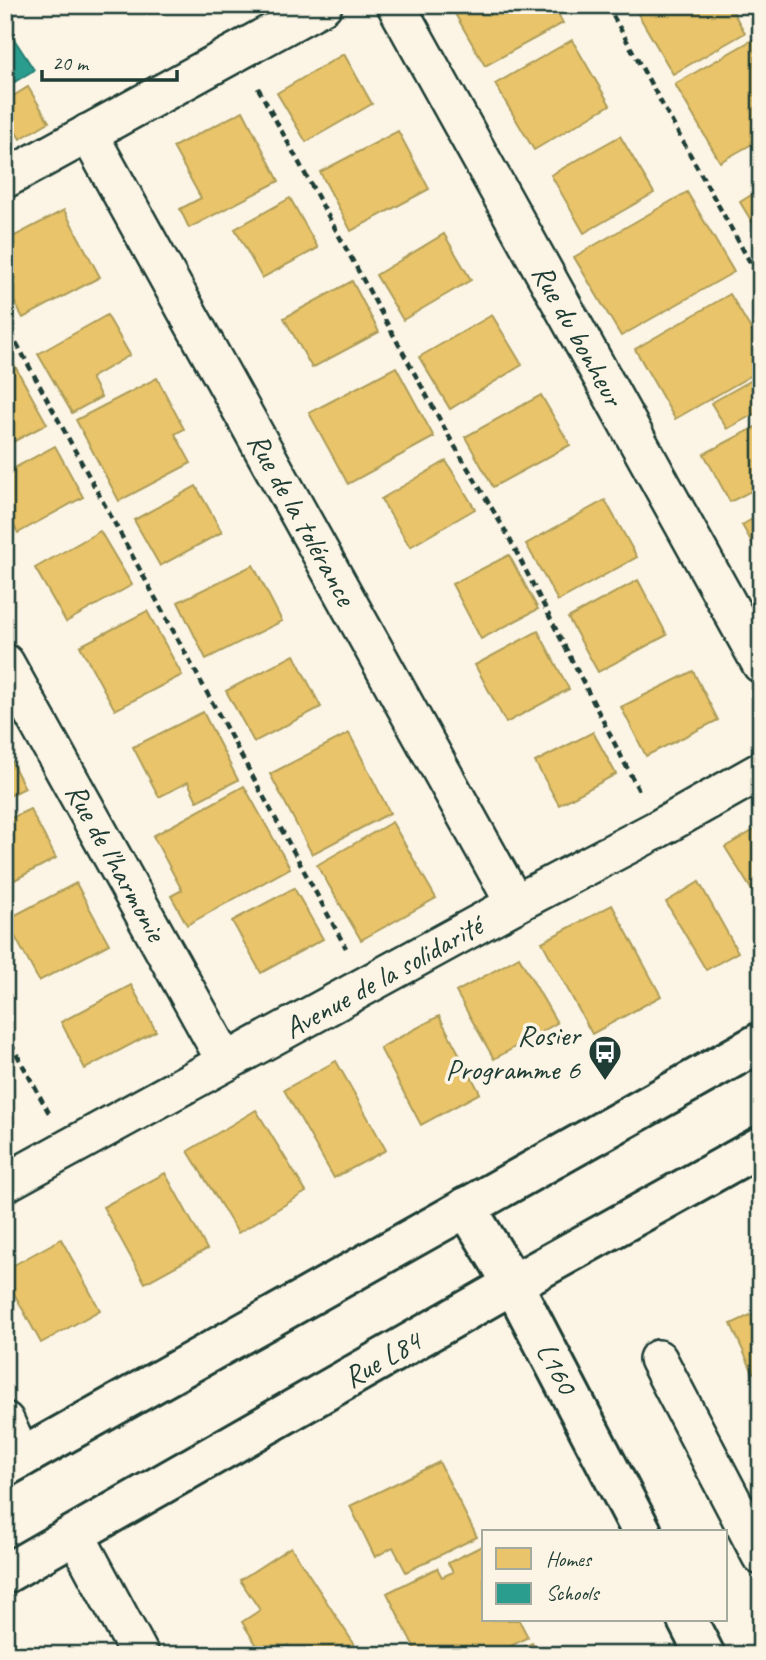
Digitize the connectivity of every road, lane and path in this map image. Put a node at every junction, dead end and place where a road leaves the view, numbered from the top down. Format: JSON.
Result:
{"nodes":[{"id":1,"x":323,"y":5,"type":"edge"},
{"id":2,"x":396,"y":5,"type":"edge"},
{"id":3,"x":607,"y":5,"type":"edge"},
{"id":4,"x":238,"y":52,"type":"junction"},
{"id":5,"x":88,"y":133,"type":"junction"},
{"id":6,"x":5,"y":179,"type":"edge"},
{"id":7,"x":761,"y":282,"type":"edge"},
{"id":8,"x":5,"y":322,"type":"edge"},
{"id":9,"x":5,"y":663,"type":"edge"},
{"id":10,"x":761,"y":664,"type":"edge"},
{"id":11,"x":761,"y":771,"type":"edge"},
{"id":12,"x":658,"y":829,"type":"junction"},
{"id":13,"x":515,"y":904,"type":"junction"},
{"id":14,"x":366,"y":986,"type":"junction"},
{"id":15,"x":5,"y":1033,"type":"edge"},
{"id":16,"x":761,"y":1041,"type":"edge"},
{"id":17,"x":226,"y":1062,"type":"junction"},
{"id":18,"x":761,"y":1146,"type":"edge"},
{"id":19,"x":68,"y":1148,"type":"junction"},
{"id":20,"x":5,"y":1182,"type":"edge"},
{"id":21,"x":466,"y":1207,"type":"junction"},
{"id":22,"x":513,"y":1284,"type":"junction"},
{"id":23,"x":658,"y":1359,"type":"dead end"},
{"id":24,"x":5,"y":1421,"type":"edge"},
{"id":25,"x":14,"y":1463,"type":"edge"},
{"id":26,"x":641,"y":1530,"type":"edge"},
{"id":27,"x":75,"y":1534,"type":"junction"},
{"id":28,"x":761,"y":1556,"type":"edge"},
{"id":29,"x":5,"y":1574,"type":"edge"},
{"id":30,"x":688,"y":1622,"type":"edge"},
{"id":31,"x":141,"y":1655,"type":"edge"},
{"id":32,"x":705,"y":1655,"type":"edge"}],
"edges":[{"from":1,"to":4,"type":"street"},
{"from":2,"to":10,"type":"street","name":"Rue du bonheur"},
{"from":3,"to":7,"type":"path"},
{"from":4,"to":5,"type":"street"},
{"from":4,"to":12,"type":"path"},
{"from":5,"to":6,"type":"street"},
{"from":5,"to":13,"type":"street","name":"Rue de la tolérance"},
{"from":8,"to":14,"type":"path"},
{"from":9,"to":17,"type":"street","name":"Rue de l'harmonie"},
{"from":11,"to":12,"type":"street","name":"Avenue de la solidarité"},
{"from":12,"to":13,"type":"street","name":"Avenue de la solidarité"},
{"from":13,"to":14,"type":"street","name":"Avenue de la solidarité"},
{"from":14,"to":17,"type":"street","name":"Avenue de la solidarité"},
{"from":15,"to":19,"type":"path"},
{"from":16,"to":21,"type":"main road"},
{"from":17,"to":19,"type":"street","name":"Avenue de la solidarité"},
{"from":18,"to":22,"type":"main road","name":"Rue L84"},
{"from":19,"to":20,"type":"street","name":"Avenue de la solidarité"},
{"from":21,"to":22,"type":"main road","name":"L160"},
{"from":21,"to":25,"type":"main road"},
{"from":22,"to":26,"type":"main road","name":"L160"},
{"from":22,"to":27,"type":"main road","name":"Rue L84"},
{"from":23,"to":28,"type":"street"},
{"from":24,"to":25,"type":"street"},
{"from":27,"to":29,"type":"main road","name":"Rue L84"},
{"from":27,"to":31,"type":"street"},
{"from":30,"to":32,"type":"main road"}]}
